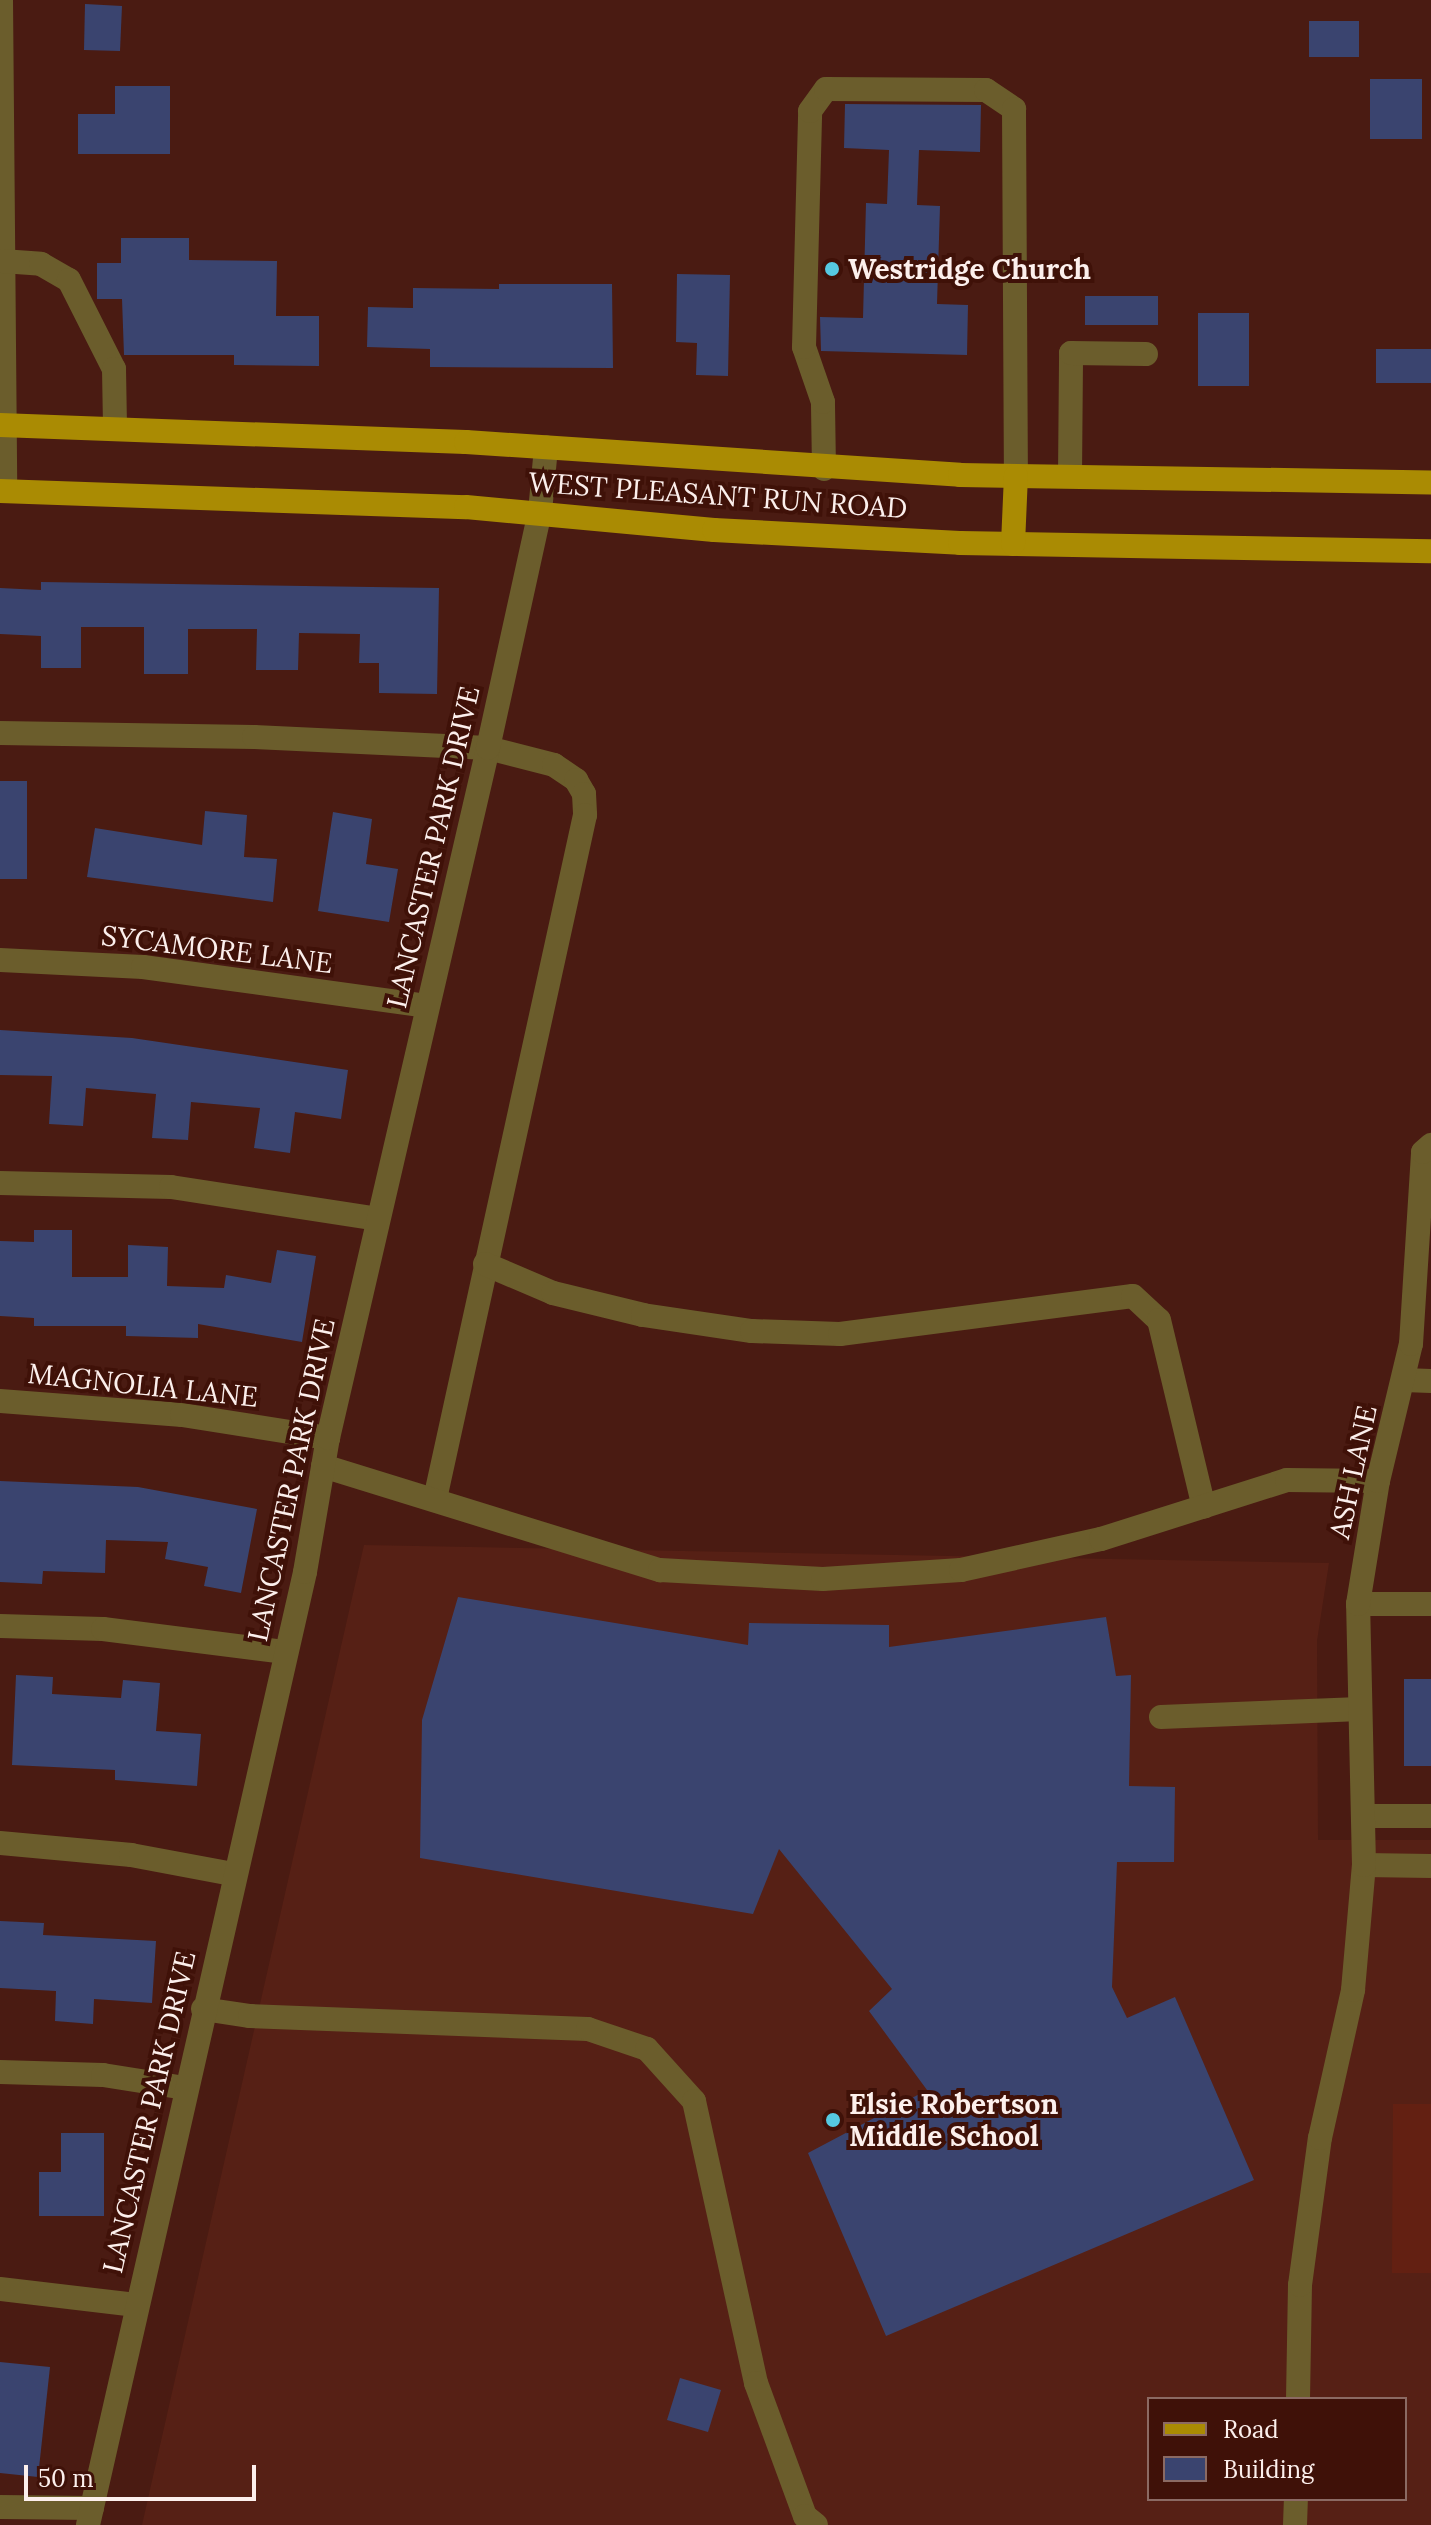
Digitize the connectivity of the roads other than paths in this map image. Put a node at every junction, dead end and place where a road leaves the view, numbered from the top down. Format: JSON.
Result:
{"nodes":[{"id":1,"x":1,"y":0,"type":"edge"},
{"id":2,"x":2,"y":261,"type":"edge"},
{"id":3,"x":1146,"y":354,"type":"dead end"},
{"id":4,"x":2,"y":425,"type":"edge"},
{"id":5,"x":115,"y":428,"type":"junction"},
{"id":6,"x":546,"y":447,"type":"junction"},
{"id":7,"x":824,"y":469,"type":"junction"},
{"id":8,"x":1016,"y":476,"type":"junction"},
{"id":9,"x":1070,"y":476,"type":"junction"},
{"id":10,"x":1431,"y":482,"type":"edge"},
{"id":11,"x":3,"y":491,"type":"edge"},
{"id":12,"x":540,"y":512,"type":"junction"},
{"id":13,"x":1013,"y":544,"type":"junction"},
{"id":14,"x":1431,"y":551,"type":"edge"},
{"id":15,"x":0,"y":733,"type":"edge"},
{"id":16,"x":488,"y":748,"type":"junction"},
{"id":17,"x":0,"y":960,"type":"edge"},
{"id":18,"x":426,"y":1006,"type":"junction"},
{"id":19,"x":1431,"y":1145,"type":"edge"},
{"id":20,"x":0,"y":1183,"type":"edge"},
{"id":21,"x":378,"y":1219,"type":"junction"},
{"id":22,"x":485,"y":1264,"type":"junction"},
{"id":23,"x":1404,"y":1380,"type":"junction"},
{"id":24,"x":1431,"y":1381,"type":"edge"},
{"id":25,"x":0,"y":1401,"type":"edge"},
{"id":26,"x":328,"y":1438,"type":"junction"},
{"id":27,"x":323,"y":1466,"type":"junction"},
{"id":28,"x":1378,"y":1481,"type":"junction"},
{"id":29,"x":435,"y":1499,"type":"junction"},
{"id":30,"x":1204,"y":1507,"type":"junction"},
{"id":31,"x":1358,"y":1604,"type":"junction"},
{"id":32,"x":1431,"y":1604,"type":"edge"},
{"id":33,"x":0,"y":1626,"type":"edge"},
{"id":34,"x":286,"y":1652,"type":"junction"},
{"id":35,"x":1360,"y":1709,"type":"junction"},
{"id":36,"x":1161,"y":1717,"type":"dead end"},
{"id":37,"x":1363,"y":1816,"type":"junction"},
{"id":38,"x":1431,"y":1816,"type":"edge"},
{"id":39,"x":0,"y":1843,"type":"edge"},
{"id":40,"x":1364,"y":1865,"type":"junction"},
{"id":41,"x":1431,"y":1866,"type":"edge"},
{"id":42,"x":233,"y":1874,"type":"junction"},
{"id":43,"x":203,"y":2009,"type":"junction"},
{"id":44,"x":0,"y":2072,"type":"edge"},
{"id":45,"x":185,"y":2088,"type":"junction"},
{"id":46,"x":0,"y":2289,"type":"edge"},
{"id":47,"x":136,"y":2305,"type":"junction"},
{"id":48,"x":1298,"y":2397,"type":"edge"},
{"id":49,"x":1296,"y":2501,"type":"edge"},
{"id":50,"x":0,"y":2507,"type":"edge"},
{"id":51,"x":90,"y":2516,"type":"edge"},
{"id":52,"x":816,"y":2525,"type":"edge"},
{"id":53,"x":1295,"y":2525,"type":"edge"}],
"edges":[{"from":1,"to":2,"type":"street"},
{"from":2,"to":4,"type":"street"},
{"from":2,"to":5,"type":"street"},
{"from":3,"to":9,"type":"street"},
{"from":4,"to":5,"type":"main road","name":"WEST PLEASANT RUN ROAD"},
{"from":4,"to":11,"type":"street"},
{"from":5,"to":6,"type":"main road","name":"WEST PLEASANT RUN ROAD"},
{"from":6,"to":7,"type":"main road","name":"WEST PLEASANT RUN ROAD"},
{"from":6,"to":12,"type":"street","name":"LANCASTER PARK DRIVE"},
{"from":7,"to":8,"type":"main road","name":"WEST PLEASANT RUN ROAD"},
{"from":7,"to":8,"type":"street"},
{"from":8,"to":9,"type":"main road","name":"WEST PLEASANT RUN ROAD"},
{"from":8,"to":13,"type":"main road"},
{"from":9,"to":10,"type":"main road","name":"WEST PLEASANT RUN ROAD"},
{"from":11,"to":12,"type":"main road","name":"WEST PLEASANT RUN ROAD"},
{"from":12,"to":13,"type":"main road","name":"WEST PLEASANT RUN ROAD"},
{"from":12,"to":16,"type":"street","name":"LANCASTER PARK DRIVE"},
{"from":13,"to":14,"type":"main road","name":"WEST PLEASANT RUN ROAD"},
{"from":15,"to":16,"type":"street"},
{"from":16,"to":18,"type":"street","name":"LANCASTER PARK DRIVE"},
{"from":16,"to":22,"type":"street"},
{"from":17,"to":18,"type":"street","name":"SYCAMORE LANE"},
{"from":18,"to":21,"type":"street","name":"LANCASTER PARK DRIVE"},
{"from":19,"to":23,"type":"street","name":"ASH LANE"},
{"from":20,"to":21,"type":"street"},
{"from":21,"to":26,"type":"street","name":"LANCASTER PARK DRIVE"},
{"from":22,"to":29,"type":"street"},
{"from":22,"to":30,"type":"street"},
{"from":23,"to":24,"type":"street"},
{"from":23,"to":28,"type":"street","name":"ASH LANE"},
{"from":25,"to":26,"type":"street","name":"MAGNOLIA LANE"},
{"from":26,"to":27,"type":"street","name":"LANCASTER PARK DRIVE"},
{"from":27,"to":29,"type":"street"},
{"from":27,"to":34,"type":"street","name":"LANCASTER PARK DRIVE"},
{"from":28,"to":30,"type":"street"},
{"from":28,"to":31,"type":"street","name":"ASH LANE"},
{"from":29,"to":30,"type":"street"},
{"from":31,"to":32,"type":"street"},
{"from":31,"to":35,"type":"street","name":"ASH LANE"},
{"from":33,"to":34,"type":"street"},
{"from":34,"to":42,"type":"street","name":"LANCASTER PARK DRIVE"},
{"from":35,"to":36,"type":"street"},
{"from":35,"to":37,"type":"street","name":"ASH LANE"},
{"from":37,"to":38,"type":"street"},
{"from":37,"to":40,"type":"street","name":"ASH LANE"},
{"from":39,"to":42,"type":"street"},
{"from":40,"to":41,"type":"street"},
{"from":40,"to":48,"type":"street","name":"ASH LANE"},
{"from":42,"to":43,"type":"street","name":"LANCASTER PARK DRIVE"},
{"from":43,"to":45,"type":"street","name":"LANCASTER PARK DRIVE"},
{"from":43,"to":52,"type":"street"},
{"from":44,"to":45,"type":"street"},
{"from":45,"to":47,"type":"street","name":"LANCASTER PARK DRIVE"},
{"from":46,"to":47,"type":"street"},
{"from":47,"to":51,"type":"street","name":"LANCASTER PARK DRIVE"},
{"from":49,"to":53,"type":"street"},
{"from":50,"to":51,"type":"street"}]}
